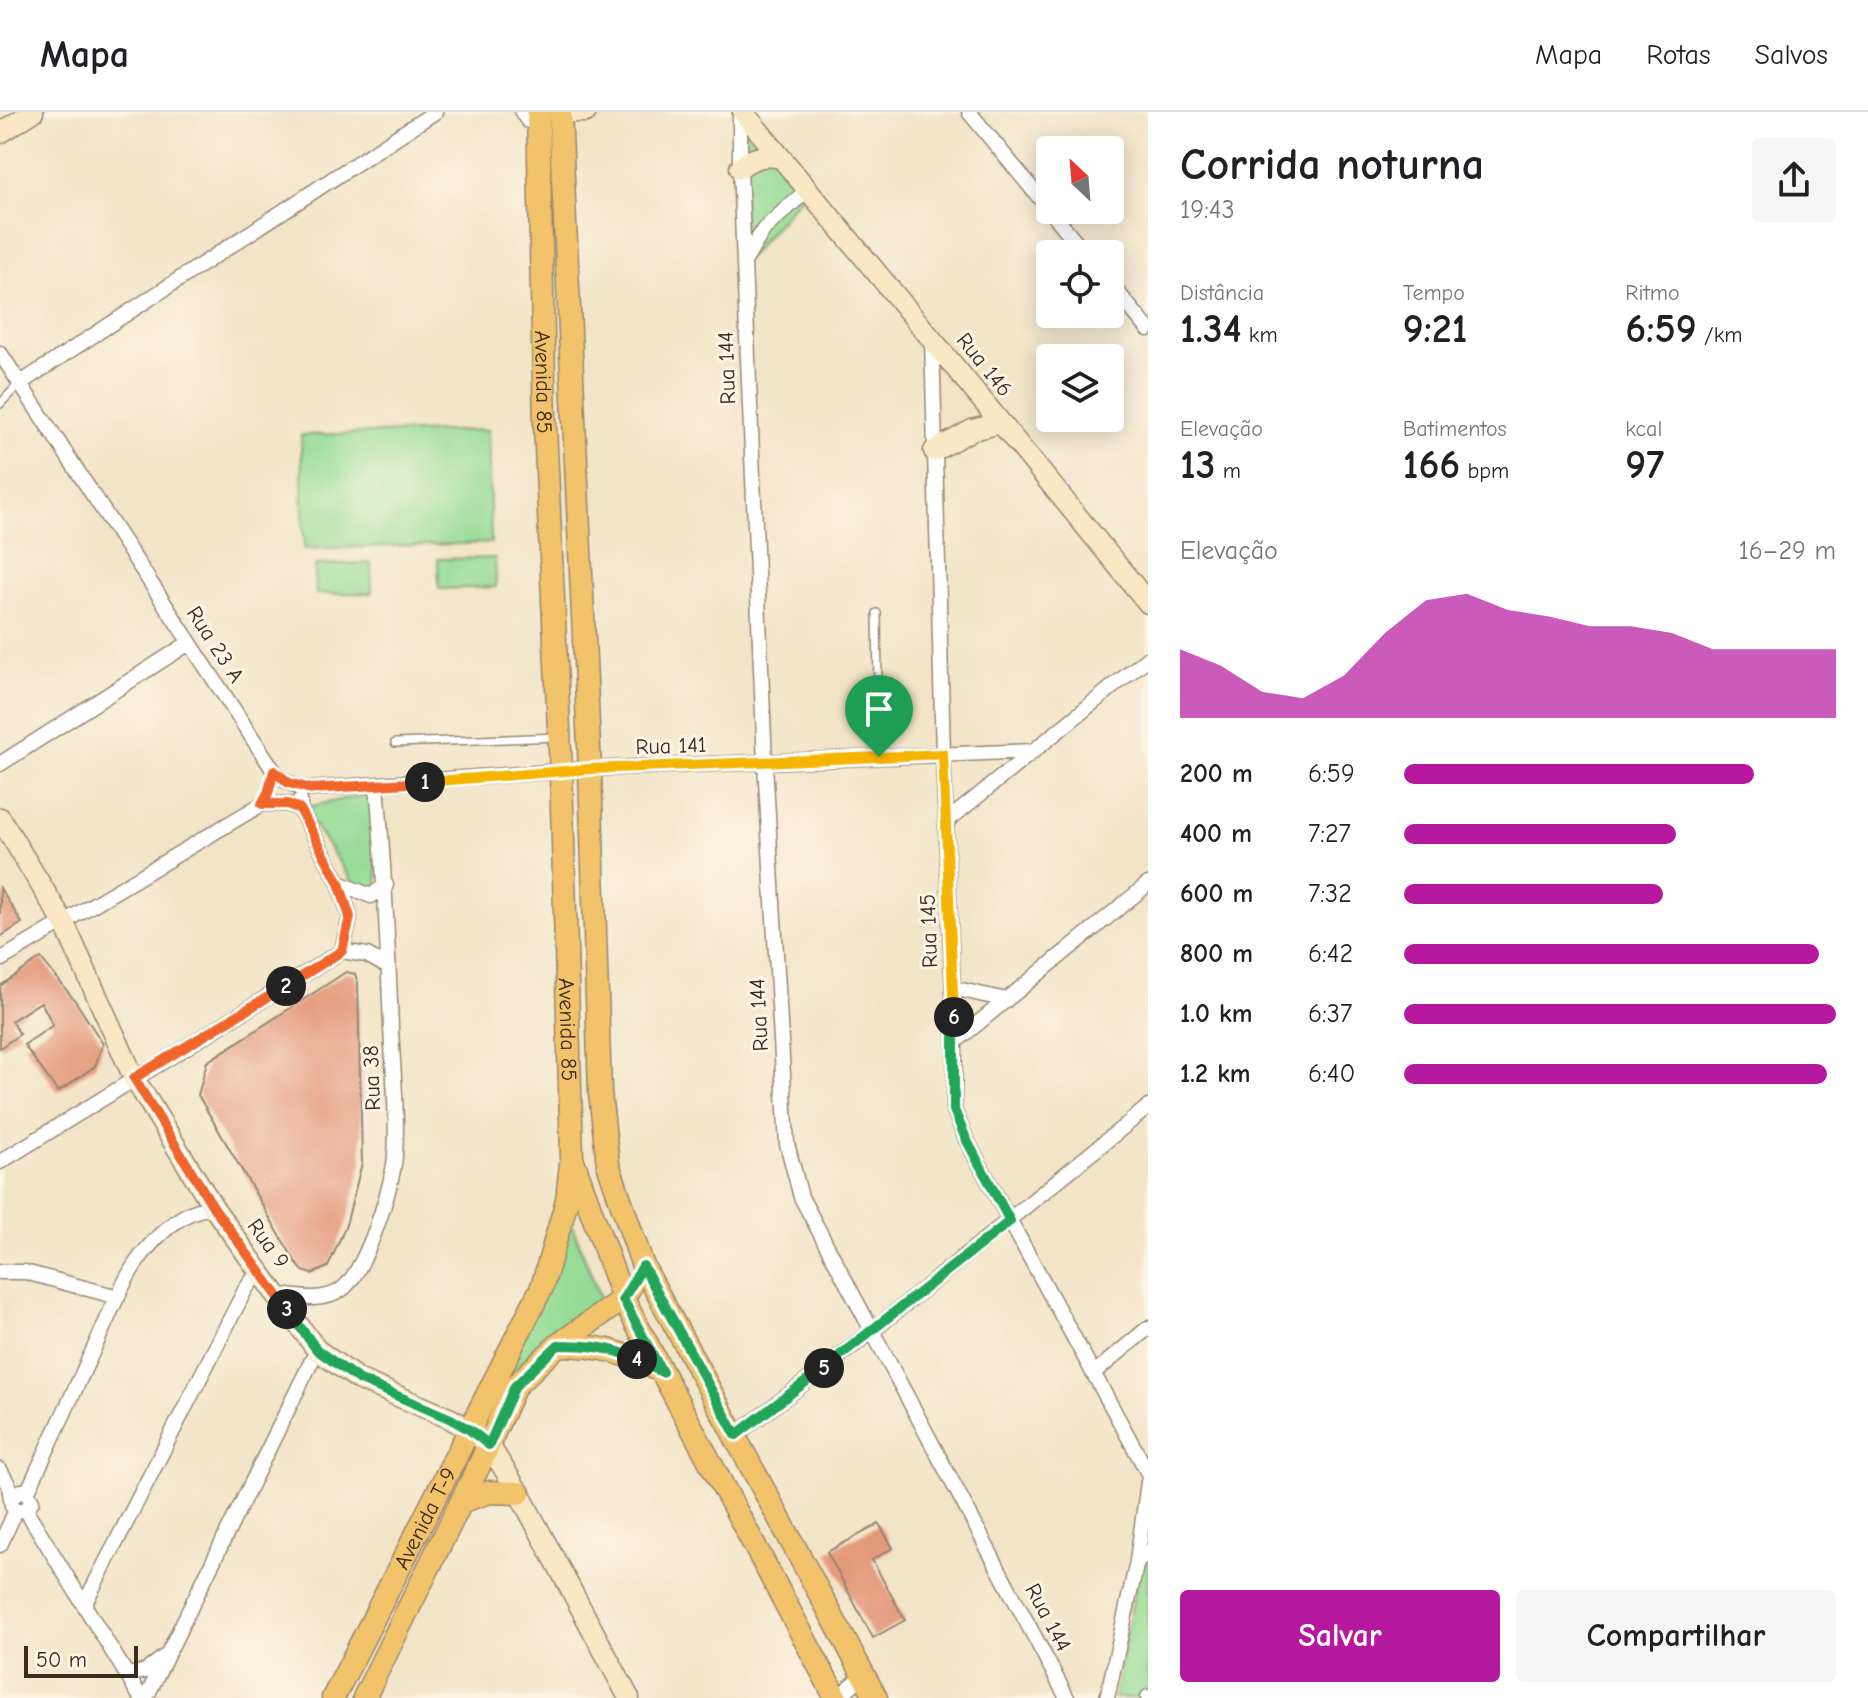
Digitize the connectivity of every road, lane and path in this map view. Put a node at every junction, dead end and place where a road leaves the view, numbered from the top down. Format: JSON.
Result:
{"nodes":[{"id":1,"x":33,"y":112,"type":"edge"},
{"id":2,"x":435,"y":112,"type":"edge"},
{"id":3,"x":560,"y":112,"type":"edge"},
{"id":4,"x":570,"y":112,"type":"edge"},
{"id":5,"x":586,"y":112,"type":"edge"},
{"id":6,"x":741,"y":112,"type":"edge"},
{"id":7,"x":969,"y":112,"type":"edge"},
{"id":8,"x":529,"y":114,"type":"edge"},
{"id":9,"x":0,"y":133,"type":"edge"},
{"id":10,"x":781,"y":158,"type":"junction"},
{"id":11,"x":740,"y":168,"type":"junction"},
{"id":12,"x":806,"y":191,"type":"junction"},
{"id":13,"x":1074,"y":240,"type":"edge"},
{"id":14,"x":744,"y":262,"type":"junction"},
{"id":15,"x":1124,"y":300,"type":"edge"},
{"id":16,"x":570,"y":305,"type":"junction"},
{"id":17,"x":1148,"y":329,"type":"edge"},
{"id":18,"x":932,"y":337,"type":"junction"},
{"id":19,"x":0,"y":353,"type":"edge"},
{"id":20,"x":19,"y":384,"type":"junction"},
{"id":21,"x":0,"y":404,"type":"edge"},
{"id":22,"x":1001,"y":423,"type":"junction"},
{"id":23,"x":934,"y":451,"type":"junction"},
{"id":24,"x":1148,"y":603,"type":"edge"},
{"id":25,"x":877,"y":613,"type":"dead end"},
{"id":26,"x":189,"y":643,"type":"junction"},
{"id":27,"x":1148,"y":658,"type":"edge"},
{"id":28,"x":559,"y":737,"type":"junction"},
{"id":29,"x":395,"y":743,"type":"dead end"},
{"id":30,"x":1033,"y":751,"type":"junction"},
{"id":31,"x":943,"y":754,"type":"junction"},
{"id":32,"x":879,"y":757,"type":"junction"},
{"id":33,"x":765,"y":763,"type":"junction"},
{"id":34,"x":0,"y":764,"type":"edge"},
{"id":35,"x":590,"y":769,"type":"junction"},
{"id":36,"x":274,"y":771,"type":"junction"},
{"id":37,"x":561,"y":772,"type":"junction"},
{"id":38,"x":377,"y":785,"type":"junction"},
{"id":39,"x":311,"y":789,"type":"junction"},
{"id":40,"x":262,"y":804,"type":"junction"},
{"id":41,"x":300,"y":809,"type":"junction"},
{"id":42,"x":0,"y":818,"type":"edge"},
{"id":43,"x":946,"y":822,"type":"junction"},
{"id":44,"x":339,"y":883,"type":"junction"},
{"id":45,"x":1148,"y":884,"type":"edge"},
{"id":46,"x":386,"y":885,"type":"junction"},
{"id":47,"x":64,"y":923,"type":"junction"},
{"id":48,"x":342,"y":951,"type":"junction"},
{"id":49,"x":0,"y":960,"type":"edge"},
{"id":50,"x":388,"y":967,"type":"junction"},
{"id":51,"x":953,"y":988,"type":"junction"},
{"id":52,"x":1006,"y":1000,"type":"junction"},
{"id":53,"x":955,"y":1042,"type":"junction"},
{"id":54,"x":134,"y":1078,"type":"junction"},
{"id":55,"x":1148,"y":1107,"type":"edge"},
{"id":56,"x":572,"y":1158,"type":"junction"},
{"id":57,"x":0,"y":1162,"type":"edge"},
{"id":58,"x":214,"y":1208,"type":"junction"},
{"id":59,"x":1010,"y":1221,"type":"junction"},
{"id":60,"x":643,"y":1266,"type":"junction"},
{"id":61,"x":259,"y":1271,"type":"junction"},
{"id":62,"x":0,"y":1272,"type":"edge"},
{"id":63,"x":276,"y":1294,"type":"junction"},
{"id":64,"x":118,"y":1297,"type":"junction"},
{"id":65,"x":623,"y":1299,"type":"junction"},
{"id":66,"x":1148,"y":1328,"type":"edge"},
{"id":67,"x":871,"y":1332,"type":"junction"},
{"id":68,"x":558,"y":1345,"type":"junction"},
{"id":69,"x":317,"y":1350,"type":"junction"},
{"id":70,"x":662,"y":1372,"type":"junction"},
{"id":71,"x":1093,"y":1374,"type":"junction"},
{"id":72,"x":470,"y":1430,"type":"junction"},
{"id":73,"x":736,"y":1435,"type":"junction"},
{"id":74,"x":489,"y":1445,"type":"junction"},
{"id":75,"x":0,"y":1470,"type":"edge"},
{"id":76,"x":1148,"y":1473,"type":"edge"},
{"id":77,"x":1148,"y":1482,"type":"edge"},
{"id":78,"x":519,"y":1493,"type":"junction"},
{"id":79,"x":463,"y":1501,"type":"junction"},
{"id":80,"x":21,"y":1503,"type":"junction"},
{"id":81,"x":0,"y":1545,"type":"edge"},
{"id":82,"x":1143,"y":1556,"type":"edge"},
{"id":83,"x":84,"y":1605,"type":"junction"},
{"id":84,"x":168,"y":1654,"type":"junction"},
{"id":85,"x":127,"y":1675,"type":"junction"},
{"id":86,"x":864,"y":1675,"type":"junction"},
{"id":87,"x":144,"y":1698,"type":"edge"},
{"id":88,"x":333,"y":1698,"type":"edge"},
{"id":89,"x":364,"y":1698,"type":"edge"},
{"id":90,"x":628,"y":1698,"type":"edge"},
{"id":91,"x":836,"y":1698,"type":"edge"},
{"id":92,"x":876,"y":1698,"type":"edge"},
{"id":93,"x":1067,"y":1698,"type":"edge"},
{"id":94,"x":1107,"y":1698,"type":"edge"}],
"edges":[{"from":1,"to":9,"type":"street"},
{"from":2,"to":20,"type":"street"},
{"from":3,"to":16,"type":"main road","name":"Avenida 85"},
{"from":4,"to":5,"type":"street"},
{"from":4,"to":16,"type":"street","name":"Avenida 85"},
{"from":6,"to":10,"type":"street","name":"Rua 146"},
{"from":6,"to":11,"type":"street","name":"Rua 144"},
{"from":7,"to":13,"type":"street"},
{"from":8,"to":28,"type":"main road","name":"Avenida 85"},
{"from":10,"to":11,"type":"street"},
{"from":10,"to":12,"type":"street","name":"Rua 146"},
{"from":11,"to":14,"type":"street","name":"Rua 144"},
{"from":12,"to":14,"type":"street"},
{"from":12,"to":18,"type":"street","name":"Rua 146"},
{"from":14,"to":33,"type":"street","name":"Rua 144"},
{"from":15,"to":17,"type":"street"},
{"from":16,"to":35,"type":"main road","name":"Avenida 85"},
{"from":18,"to":22,"type":"street","name":"Rua 146"},
{"from":18,"to":23,"type":"street","name":"Rua 145"},
{"from":19,"to":20,"type":"street","name":"Rua 23 A"},
{"from":20,"to":21,"type":"lane"},
{"from":20,"to":26,"type":"street","name":"Rua 23 A"},
{"from":22,"to":23,"type":"street"},
{"from":22,"to":24,"type":"street","name":"Rua 146"},
{"from":23,"to":31,"type":"street","name":"Rua 145"},
{"from":25,"to":32,"type":"lane"},
{"from":26,"to":34,"type":"street"},
{"from":26,"to":36,"type":"street","name":"Rua 23 A"},
{"from":27,"to":30,"type":"street"},
{"from":28,"to":29,"type":"lane"},
{"from":28,"to":37,"type":"main road","name":"Avenida 85"},
{"from":30,"to":31,"type":"street","name":"Rua 141"},
{"from":30,"to":43,"type":"street"},
{"from":31,"to":32,"type":"street","name":"Rua 141"},
{"from":31,"to":43,"type":"street","name":"Rua 145"},
{"from":32,"to":33,"type":"street","name":"Rua 141"},
{"from":33,"to":35,"type":"street","name":"Rua 141"},
{"from":33,"to":67,"type":"street","name":"Rua 144"},
{"from":35,"to":37,"type":"street","name":"Rua 141"},
{"from":35,"to":60,"type":"main road","name":"Avenida 85"},
{"from":36,"to":39,"type":"street","name":"Rua 23 A"},
{"from":36,"to":40,"type":"street"},
{"from":37,"to":38,"type":"street","name":"Rua 141"},
{"from":37,"to":56,"type":"main road","name":"Avenida 85"},
{"from":38,"to":39,"type":"street","name":"Rua 141"},
{"from":38,"to":46,"type":"street","name":"Rua 38"},
{"from":39,"to":41,"type":"street"},
{"from":40,"to":41,"type":"street"},
{"from":40,"to":47,"type":"street"},
{"from":41,"to":44,"type":"street"},
{"from":42,"to":47,"type":"street","name":"Rua 9"},
{"from":43,"to":51,"type":"street","name":"Rua 145"},
{"from":44,"to":46,"type":"street"},
{"from":44,"to":48,"type":"street"},
{"from":45,"to":52,"type":"street"},
{"from":46,"to":50,"type":"street","name":"Rua 38"},
{"from":47,"to":49,"type":"street"},
{"from":47,"to":54,"type":"street","name":"Rua 9"},
{"from":48,"to":50,"type":"street"},
{"from":48,"to":54,"type":"street"},
{"from":50,"to":63,"type":"street","name":"Rua 38"},
{"from":51,"to":52,"type":"street"},
{"from":51,"to":53,"type":"street","name":"Rua 145"},
{"from":52,"to":53,"type":"street"},
{"from":53,"to":59,"type":"street","name":"Rua 145"},
{"from":54,"to":57,"type":"street"},
{"from":54,"to":58,"type":"street","name":"Rua 9"},
{"from":55,"to":59,"type":"street"},
{"from":56,"to":65,"type":"main road","name":"Avenida 85"},
{"from":56,"to":72,"type":"main road","name":"Avenida T-9"},
{"from":58,"to":61,"type":"street","name":"Rua 9"},
{"from":58,"to":64,"type":"street"},
{"from":59,"to":67,"type":"street"},
{"from":59,"to":71,"type":"street","name":"Rua 145"},
{"from":60,"to":65,"type":"main road","name":"Avenida T-9"},
{"from":60,"to":73,"type":"main road","name":"Avenida 85"},
{"from":61,"to":63,"type":"street","name":"Rua 9"},
{"from":61,"to":83,"type":"street"},
{"from":62,"to":64,"type":"street"},
{"from":63,"to":69,"type":"street","name":"Rua 9"},
{"from":64,"to":80,"type":"street"},
{"from":65,"to":68,"type":"main road","name":"Avenida T-9"},
{"from":65,"to":70,"type":"main road","name":"Avenida 85"},
{"from":66,"to":71,"type":"street"},
{"from":67,"to":73,"type":"street"},
{"from":67,"to":93,"type":"street","name":"Rua 144"},
{"from":68,"to":70,"type":"main road"},
{"from":68,"to":74,"type":"main road","name":"Avenida T-9"},
{"from":69,"to":72,"type":"street","name":"Rua 9"},
{"from":69,"to":84,"type":"street"},
{"from":70,"to":91,"type":"main road","name":"Avenida 85"},
{"from":71,"to":76,"type":"street","name":"Rua 145"},
{"from":72,"to":74,"type":"street","name":"Rua 9"},
{"from":72,"to":88,"type":"main road","name":"Avenida T-9"},
{"from":73,"to":86,"type":"main road","name":"Avenida 85"},
{"from":74,"to":78,"type":"street","name":"Rua 9"},
{"from":74,"to":79,"type":"main road","name":"Avenida T-9"},
{"from":75,"to":80,"type":"street"},
{"from":77,"to":82,"type":"street"},
{"from":78,"to":79,"type":"main road"},
{"from":78,"to":90,"type":"street","name":"Rua 9"},
{"from":79,"to":89,"type":"main road","name":"Avenida T-9"},
{"from":80,"to":81,"type":"street"},
{"from":80,"to":83,"type":"street"},
{"from":82,"to":94,"type":"street"},
{"from":83,"to":85,"type":"street"},
{"from":84,"to":85,"type":"street"},
{"from":84,"to":87,"type":"street"},
{"from":85,"to":87,"type":"street"},
{"from":86,"to":91,"type":"street"},
{"from":86,"to":92,"type":"main road","name":"Avenida 85"}]}
